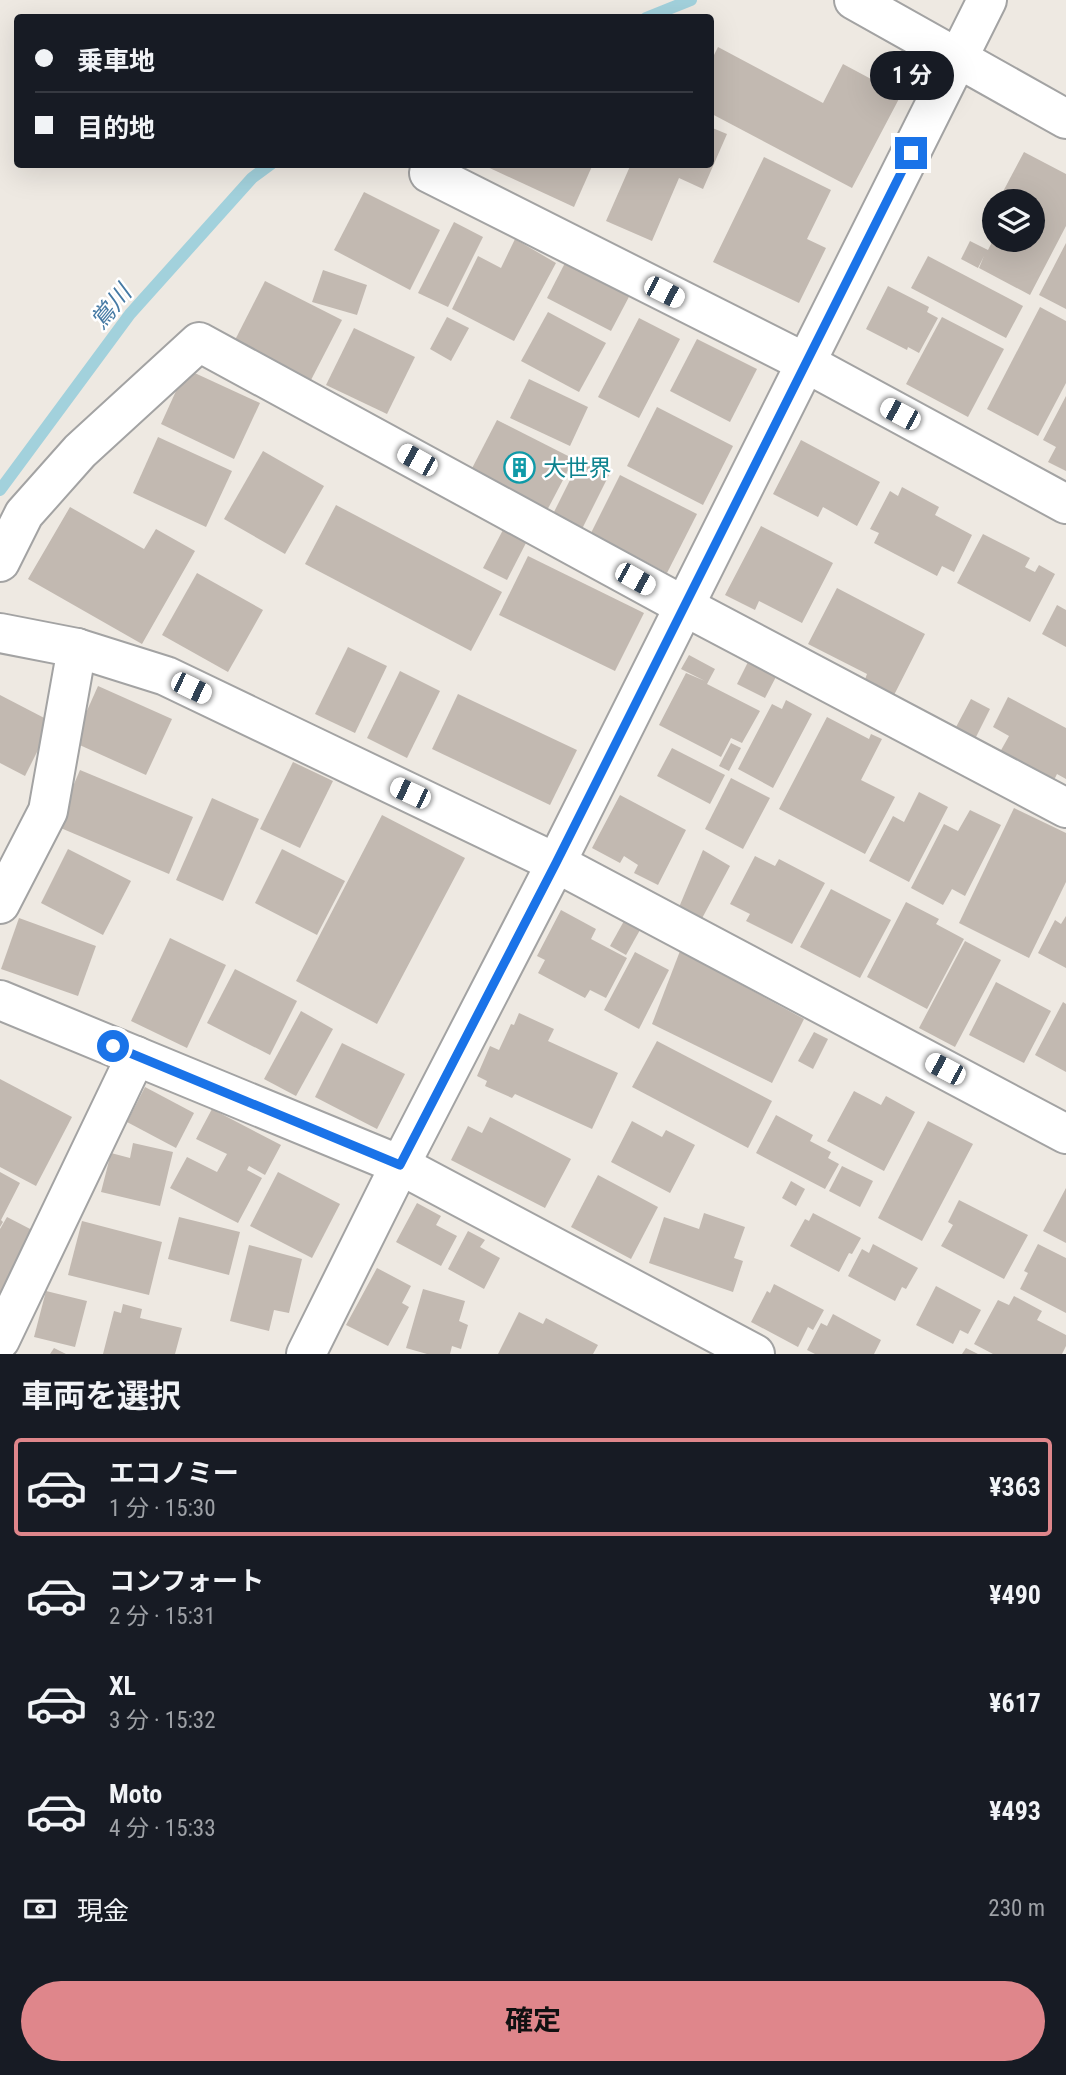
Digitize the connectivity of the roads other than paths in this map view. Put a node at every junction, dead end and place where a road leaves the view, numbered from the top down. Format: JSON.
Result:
{"nodes":[{"id":1,"x":854,"y":0,"type":"edge"},
{"id":2,"x":988,"y":0,"type":"edge"},
{"id":3,"x":958,"y":60,"type":"junction"},
{"id":4,"x":1066,"y":119,"type":"edge"},
{"id":5,"x":429,"y":173,"type":"dead end"},
{"id":6,"x":806,"y":363,"type":"junction"},
{"id":7,"x":1066,"y":504,"type":"edge"},
{"id":8,"x":0,"y":562,"type":"edge"},
{"id":9,"x":684,"y":606,"type":"junction"},
{"id":10,"x":0,"y":633,"type":"edge"},
{"id":11,"x":77,"y":648,"type":"junction"},
{"id":12,"x":1066,"y":808,"type":"edge"},
{"id":13,"x":556,"y":863,"type":"junction"},
{"id":14,"x":0,"y":904,"type":"edge"},
{"id":15,"x":0,"y":1000,"type":"edge"},
{"id":16,"x":136,"y":1056,"type":"junction"},
{"id":17,"x":1066,"y":1134,"type":"edge"},
{"id":18,"x":400,"y":1165,"type":"junction"},
{"id":19,"x":0,"y":1340,"type":"edge"},
{"id":20,"x":306,"y":1354,"type":"edge"},
{"id":21,"x":755,"y":1354,"type":"edge"}],
"edges":[{"from":1,"to":3,"type":"street"},
{"from":2,"to":3,"type":"street"},
{"from":3,"to":4,"type":"street"},
{"from":3,"to":6,"type":"street"},
{"from":5,"to":6,"type":"street"},
{"from":6,"to":7,"type":"street"},
{"from":6,"to":9,"type":"street"},
{"from":8,"to":9,"type":"street"},
{"from":9,"to":12,"type":"street"},
{"from":9,"to":13,"type":"street"},
{"from":10,"to":11,"type":"street"},
{"from":11,"to":13,"type":"street"},
{"from":11,"to":14,"type":"street"},
{"from":13,"to":17,"type":"street"},
{"from":13,"to":18,"type":"street"},
{"from":15,"to":16,"type":"street"},
{"from":16,"to":18,"type":"street"},
{"from":16,"to":19,"type":"street"},
{"from":18,"to":20,"type":"street"},
{"from":18,"to":21,"type":"street"}]}
